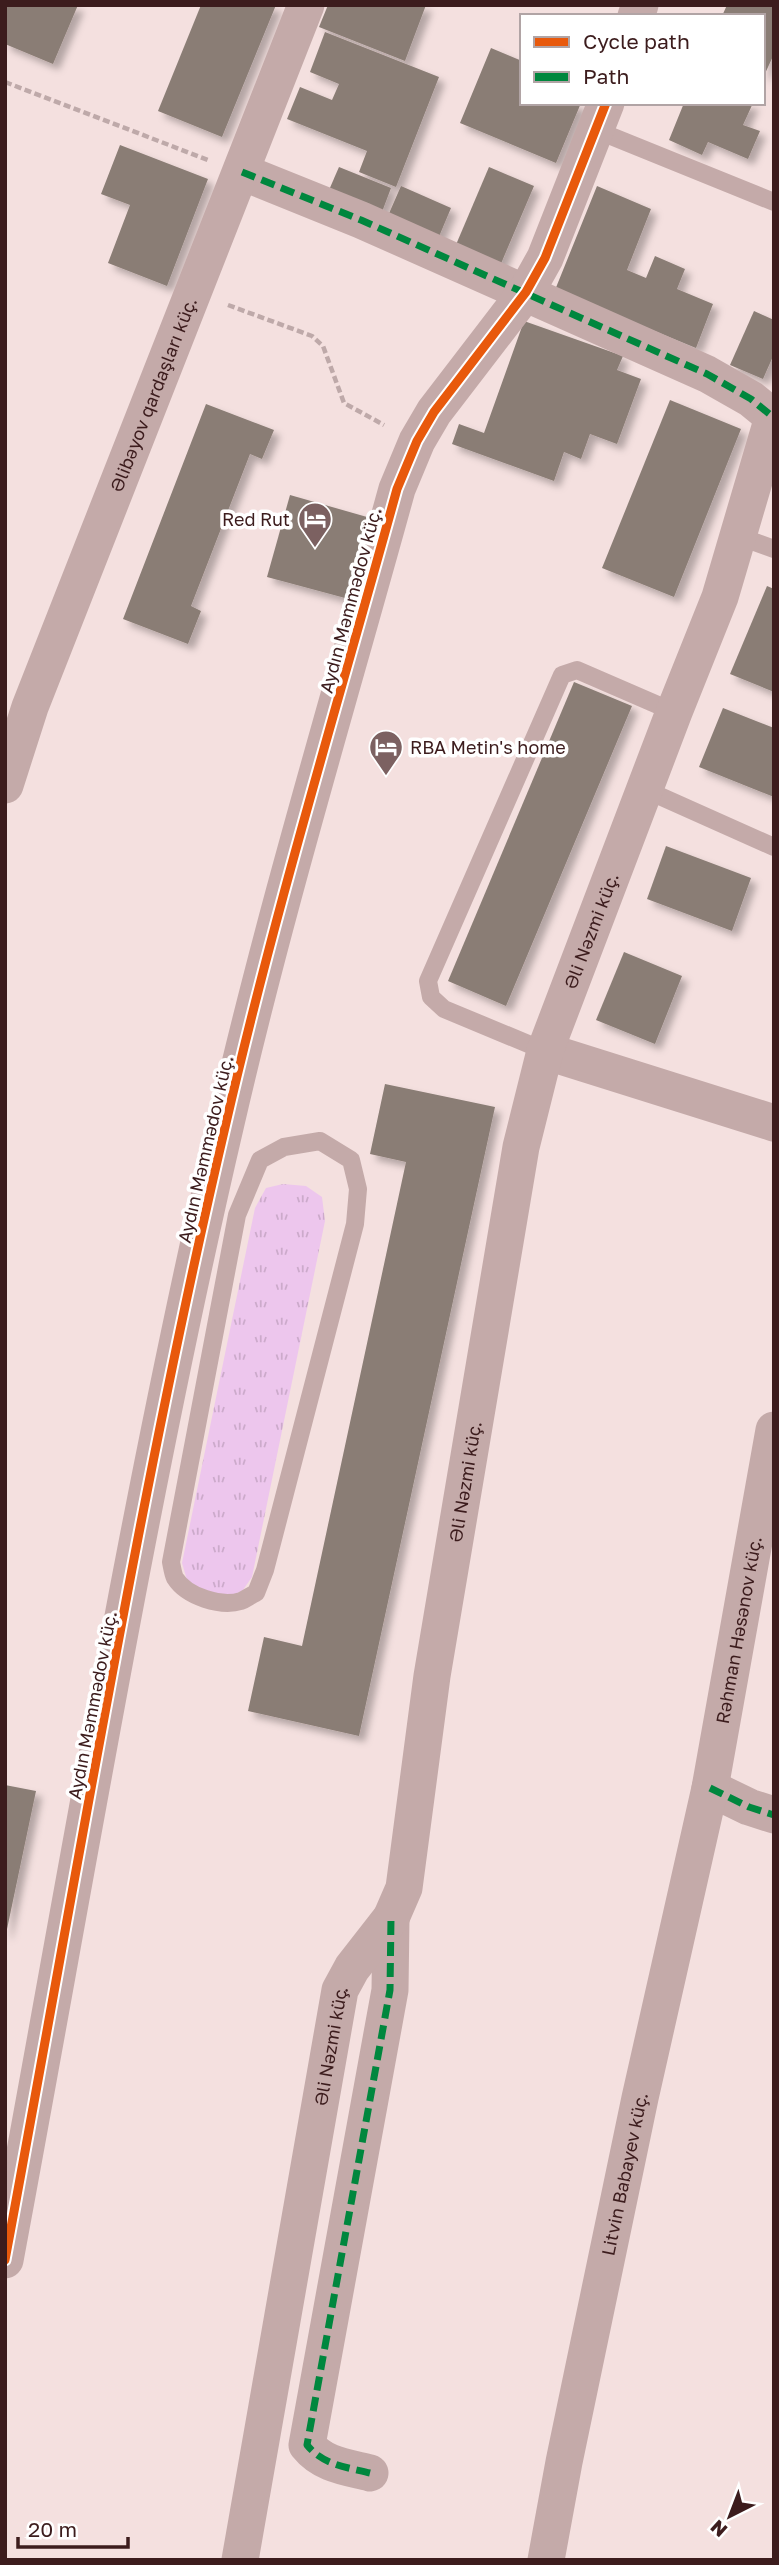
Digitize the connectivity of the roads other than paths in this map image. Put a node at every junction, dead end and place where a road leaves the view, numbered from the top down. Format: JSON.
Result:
{"nodes":[{"id":1,"x":306,"y":5,"type":"edge"},
{"id":2,"x":601,"y":117,"type":"edge"},
{"id":3,"x":242,"y":173,"type":"junction"},
{"id":4,"x":774,"y":202,"type":"edge"},
{"id":5,"x":526,"y":292,"type":"junction"},
{"id":6,"x":774,"y":417,"type":"edge"},
{"id":7,"x":738,"y":536,"type":"junction"},
{"id":8,"x":774,"y":550,"type":"edge"},
{"id":9,"x":674,"y":712,"type":"junction"},
{"id":10,"x":5,"y":785,"type":"edge"},
{"id":11,"x":644,"y":789,"type":"junction"},
{"id":12,"x":774,"y":847,"type":"edge"},
{"id":13,"x":545,"y":1051,"type":"junction"},
{"id":14,"x":774,"y":1123,"type":"edge"},
{"id":15,"x":166,"y":1393,"type":"junction"},
{"id":16,"x":203,"y":1400,"type":"junction"},
{"id":17,"x":774,"y":1430,"type":"edge"},
{"id":18,"x":710,"y":1788,"type":"junction"},
{"id":19,"x":774,"y":1815,"type":"edge"},
{"id":20,"x":391,"y":1918,"type":"junction"},
{"id":21,"x":5,"y":2260,"type":"edge"},
{"id":22,"x":370,"y":2473,"type":"dead end"},
{"id":23,"x":240,"y":2560,"type":"edge"},
{"id":24,"x":546,"y":2560,"type":"edge"}],
"edges":[{"from":1,"to":3,"type":"street","name":"Əlibəyov qardaşları küç."},
{"from":2,"to":4,"type":"lane"},
{"from":2,"to":5,"type":"street","name":"Aydın Məmmədov küç."},
{"from":3,"to":5,"type":"street"},
{"from":3,"to":10,"type":"street","name":"Əlibəyov qardaşları küç."},
{"from":5,"to":6,"type":"street"},
{"from":5,"to":15,"type":"street","name":"Aydın Məmmədov küç."},
{"from":6,"to":7,"type":"street","name":"Əli Nəzmi küç."},
{"from":7,"to":8,"type":"lane"},
{"from":7,"to":9,"type":"street","name":"Əli Nəzmi küç."},
{"from":9,"to":11,"type":"street","name":"Əli Nəzmi küç."},
{"from":9,"to":13,"type":"lane"},
{"from":11,"to":12,"type":"lane"},
{"from":11,"to":13,"type":"street","name":"Əli Nəzmi küç."},
{"from":13,"to":14,"type":"street"},
{"from":13,"to":20,"type":"street","name":"Əli Nəzmi küç."},
{"from":15,"to":16,"type":"lane"},
{"from":15,"to":21,"type":"street","name":"Aydın Məmmədov küç."},
{"from":16,"to":16,"type":"lane"},
{"from":17,"to":18,"type":"street","name":"Rəhman Həsənov küç."},
{"from":18,"to":19,"type":"street"},
{"from":18,"to":24,"type":"street","name":"Litvin Babayev küç."},
{"from":20,"to":22,"type":"street"},
{"from":20,"to":23,"type":"street","name":"Əli Nəzmi küç."}]}
